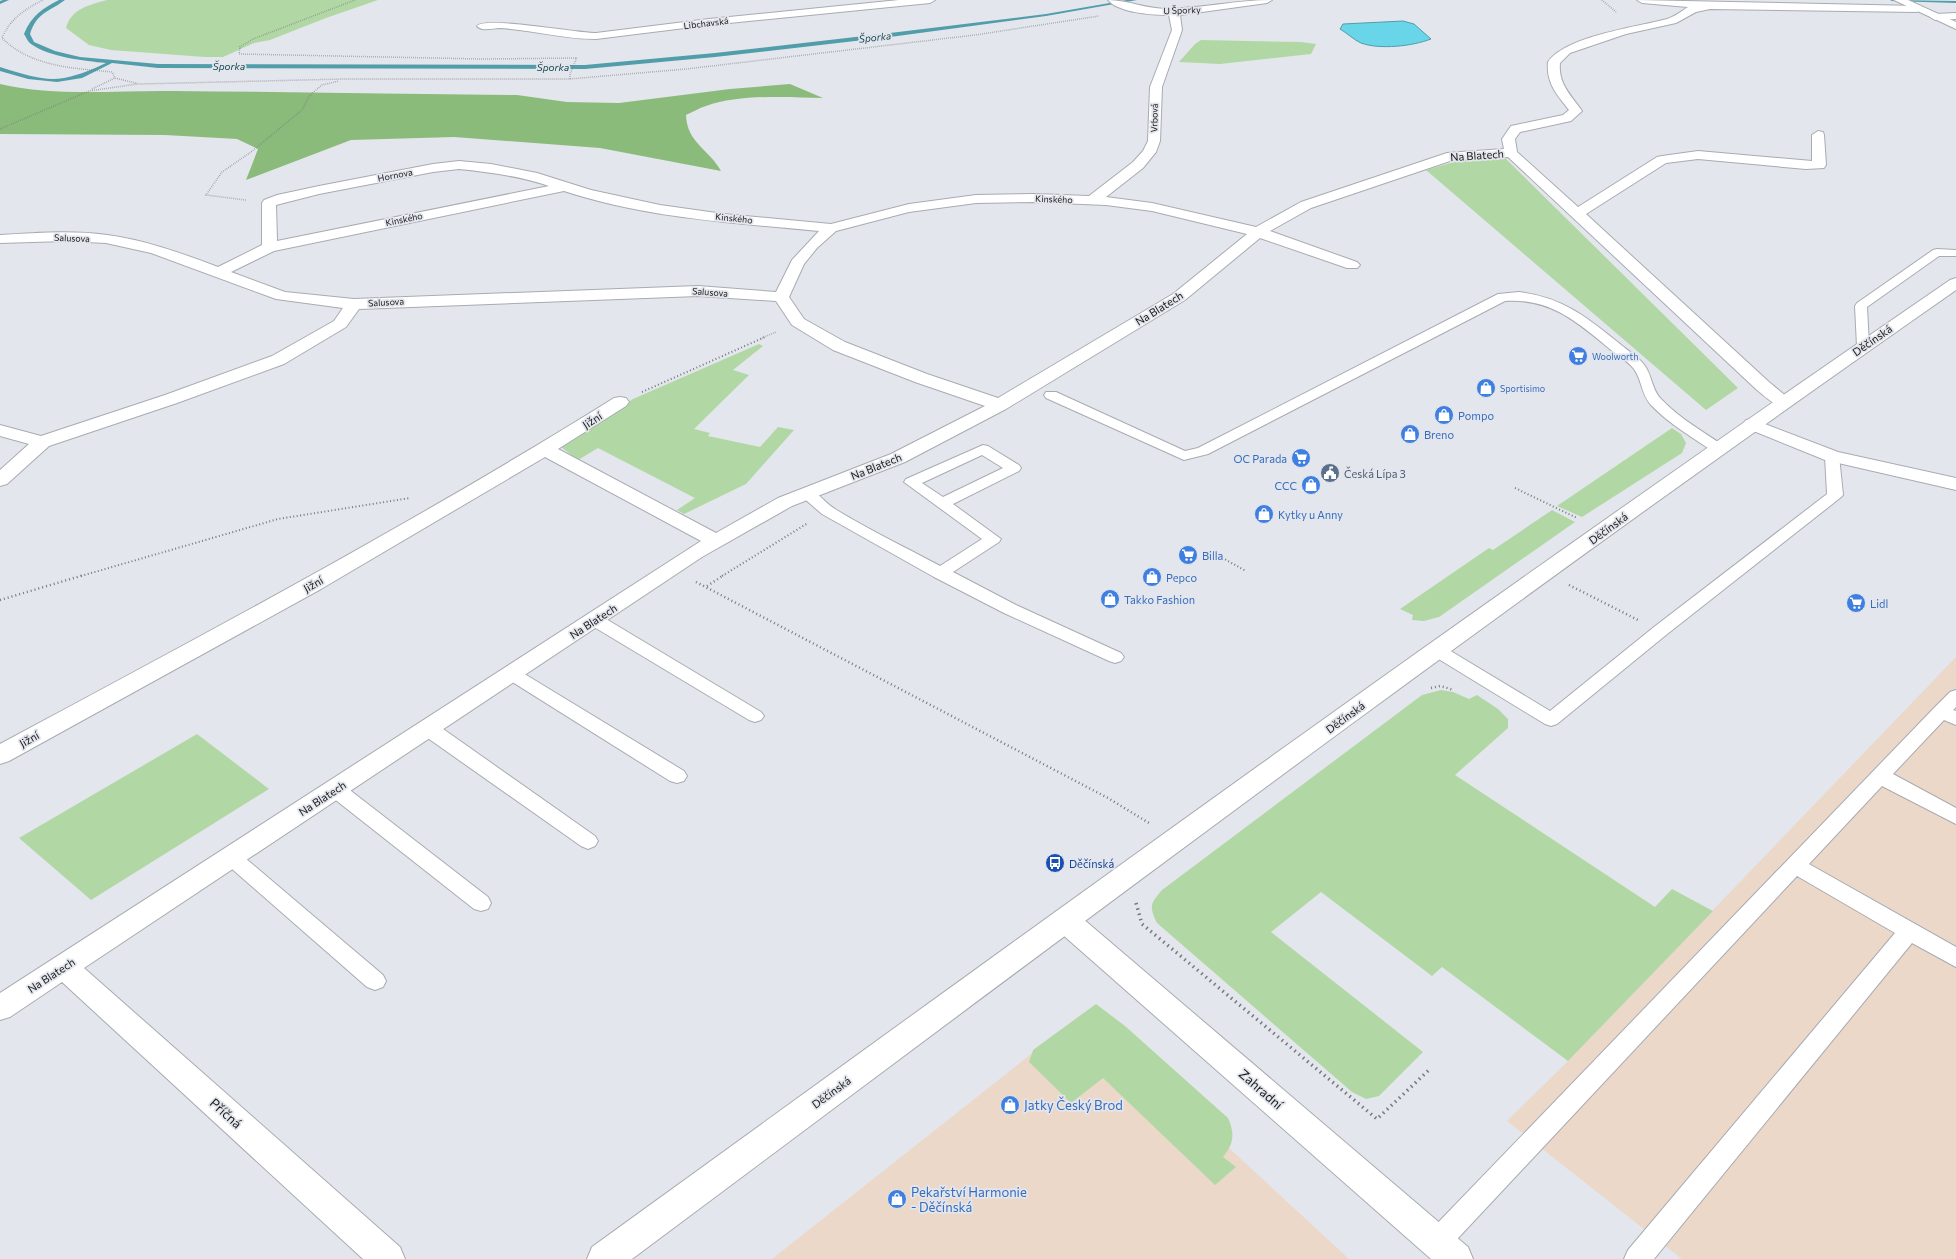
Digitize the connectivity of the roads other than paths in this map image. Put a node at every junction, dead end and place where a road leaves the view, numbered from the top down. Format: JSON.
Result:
{"nodes":[{"id":1,"x":930,"y":0,"type":"edge"},
{"id":2,"x":1267,"y":0,"type":"edge"},
{"id":3,"x":1642,"y":0,"type":"edge"},
{"id":4,"x":1899,"y":0,"type":"edge"},
{"id":5,"x":1122,"y":5,"type":"edge"},
{"id":6,"x":1710,"y":6,"type":"junction"},
{"id":7,"x":1913,"y":8,"type":"junction"},
{"id":8,"x":1174,"y":12,"type":"junction"},
{"id":9,"x":1956,"y":16,"type":"edge"},
{"id":10,"x":1935,"y":17,"type":"junction"},
{"id":11,"x":482,"y":26,"type":"dead end"},
{"id":12,"x":1956,"y":26,"type":"edge"},
{"id":13,"x":1818,"y":135,"type":"dead end"},
{"id":14,"x":1511,"y":153,"type":"junction"},
{"id":15,"x":564,"y":187,"type":"junction"},
{"id":16,"x":1093,"y":200,"type":"junction"},
{"id":17,"x":1576,"y":214,"type":"junction"},
{"id":18,"x":831,"y":228,"type":"junction"},
{"id":19,"x":1258,"y":232,"type":"junction"},
{"id":20,"x":0,"y":239,"type":"edge"},
{"id":21,"x":270,"y":247,"type":"junction"},
{"id":22,"x":1956,"y":253,"type":"edge"},
{"id":23,"x":1352,"y":265,"type":"dead end"},
{"id":24,"x":218,"y":273,"type":"junction"},
{"id":25,"x":1956,"y":283,"type":"edge"},
{"id":26,"x":781,"y":297,"type":"junction"},
{"id":27,"x":354,"y":304,"type":"junction"},
{"id":28,"x":1863,"y":346,"type":"junction"},
{"id":29,"x":1051,"y":395,"type":"dead end"},
{"id":30,"x":620,"y":402,"type":"road end"},
{"id":31,"x":1784,"y":402,"type":"junction"},
{"id":32,"x":1000,"y":405,"type":"junction"},
{"id":33,"x":1752,"y":424,"type":"junction"},
{"id":34,"x":0,"y":430,"type":"edge"},
{"id":35,"x":42,"y":442,"type":"junction"},
{"id":36,"x":1719,"y":449,"type":"junction"},
{"id":37,"x":545,"y":450,"type":"junction"},
{"id":38,"x":1832,"y":456,"type":"junction"},
{"id":39,"x":0,"y":480,"type":"edge"},
{"id":40,"x":1956,"y":484,"type":"edge"},
{"id":41,"x":807,"y":494,"type":"junction"},
{"id":42,"x":942,"y":504,"type":"junction"},
{"id":43,"x":717,"y":541,"type":"junction"},
{"id":44,"x":940,"y":573,"type":"junction"},
{"id":45,"x":595,"y":620,"type":"junction"},
{"id":46,"x":1438,"y":651,"type":"junction"},
{"id":47,"x":1115,"y":657,"type":"dead end"},
{"id":48,"x":512,"y":674,"type":"junction"},
{"id":49,"x":1956,"y":696,"type":"edge"},
{"id":50,"x":1948,"y":715,"type":"edge"},
{"id":51,"x":755,"y":716,"type":"dead end"},
{"id":52,"x":429,"y":729,"type":"junction"},
{"id":53,"x":0,"y":755,"type":"edge"},
{"id":54,"x":677,"y":776,"type":"dead end"},
{"id":55,"x":1880,"y":776,"type":"junction"},
{"id":56,"x":335,"y":789,"type":"junction"},
{"id":57,"x":1956,"y":817,"type":"edge"},
{"id":58,"x":588,"y":841,"type":"dead end"},
{"id":59,"x":231,"y":857,"type":"junction"},
{"id":60,"x":1795,"y":866,"type":"junction"},
{"id":61,"x":481,"y":903,"type":"dead end"},
{"id":62,"x":1065,"y":920,"type":"junction"},
{"id":63,"x":1909,"y":931,"type":"junction"},
{"id":64,"x":1956,"y":958,"type":"edge"},
{"id":65,"x":64,"y":967,"type":"junction"},
{"id":66,"x":375,"y":981,"type":"dead end"},
{"id":67,"x":0,"y":1008,"type":"edge"},
{"id":68,"x":1447,"y":1250,"type":"edge"},
{"id":69,"x":388,"y":1259,"type":"edge"},
{"id":70,"x":604,"y":1259,"type":"edge"},
{"id":71,"x":1637,"y":1259,"type":"edge"}],
"edges":[{"from":1,"to":11,"type":"street","name":"Libchavská"},
{"from":2,"to":8,"type":"street","name":"U Šporky"},
{"from":3,"to":6,"type":"street"},
{"from":4,"to":7,"type":"street"},
{"from":5,"to":8,"type":"street","name":"U Šporky"},
{"from":6,"to":7,"type":"street"},
{"from":6,"to":14,"type":"street","name":"Na Blatech"},
{"from":7,"to":10,"type":"street"},
{"from":8,"to":16,"type":"street","name":"Vrbová"},
{"from":9,"to":10,"type":"street"},
{"from":10,"to":12,"type":"street"},
{"from":13,"to":17,"type":"street"},
{"from":14,"to":17,"type":"street"},
{"from":14,"to":19,"type":"street","name":"Na Blatech"},
{"from":15,"to":18,"type":"street","name":"Kinského"},
{"from":15,"to":21,"type":"street","name":"Kinského"},
{"from":15,"to":21,"type":"street","name":"Hornova"},
{"from":16,"to":18,"type":"street","name":"Kinského"},
{"from":16,"to":19,"type":"street","name":"Kinského"},
{"from":17,"to":31,"type":"street"},
{"from":18,"to":26,"type":"street"},
{"from":19,"to":23,"type":"street","name":"Kinského"},
{"from":19,"to":32,"type":"street","name":"Na Blatech"},
{"from":20,"to":24,"type":"street","name":"Salusova"},
{"from":21,"to":24,"type":"street","name":"Kinského"},
{"from":22,"to":28,"type":"lane"},
{"from":24,"to":27,"type":"street","name":"Salusova"},
{"from":25,"to":28,"type":"street","name":"Děčínská"},
{"from":26,"to":27,"type":"street","name":"Salusova"},
{"from":26,"to":32,"type":"street"},
{"from":27,"to":35,"type":"street"},
{"from":28,"to":31,"type":"street","name":"Děčínská"},
{"from":29,"to":36,"type":"lane"},
{"from":30,"to":37,"type":"street","name":"Jižní"},
{"from":31,"to":33,"type":"street","name":"Děčínská"},
{"from":32,"to":41,"type":"street","name":"Na Blatech"},
{"from":33,"to":36,"type":"street","name":"Děčínská"},
{"from":33,"to":38,"type":"street"},
{"from":34,"to":35,"type":"street"},
{"from":35,"to":39,"type":"street"},
{"from":36,"to":46,"type":"street","name":"Děčínská"},
{"from":37,"to":43,"type":"street"},
{"from":37,"to":53,"type":"street","name":"Jižní"},
{"from":38,"to":40,"type":"street"},
{"from":38,"to":46,"type":"lane"},
{"from":41,"to":43,"type":"street","name":"Na Blatech"},
{"from":41,"to":44,"type":"lane"},
{"from":42,"to":42,"type":"lane"},
{"from":42,"to":44,"type":"lane"},
{"from":43,"to":45,"type":"street","name":"Na Blatech"},
{"from":44,"to":47,"type":"lane"},
{"from":45,"to":48,"type":"street","name":"Na Blatech"},
{"from":45,"to":51,"type":"lane"},
{"from":46,"to":62,"type":"street","name":"Děčínská"},
{"from":48,"to":52,"type":"street","name":"Na Blatech"},
{"from":48,"to":54,"type":"lane"},
{"from":49,"to":50,"type":"lane"},
{"from":50,"to":55,"type":"lane"},
{"from":52,"to":56,"type":"street","name":"Na Blatech"},
{"from":52,"to":58,"type":"lane"},
{"from":55,"to":57,"type":"lane"},
{"from":55,"to":60,"type":"lane"},
{"from":56,"to":59,"type":"street","name":"Na Blatech"},
{"from":56,"to":61,"type":"lane"},
{"from":59,"to":65,"type":"street","name":"Na Blatech"},
{"from":59,"to":66,"type":"lane"},
{"from":60,"to":63,"type":"lane"},
{"from":60,"to":68,"type":"lane"},
{"from":62,"to":68,"type":"street","name":"Zahradní"},
{"from":62,"to":70,"type":"street","name":"Děčínská"},
{"from":63,"to":64,"type":"lane"},
{"from":63,"to":71,"type":"lane"},
{"from":65,"to":67,"type":"street","name":"Na Blatech"},
{"from":65,"to":69,"type":"street","name":"Příčná"}]}
